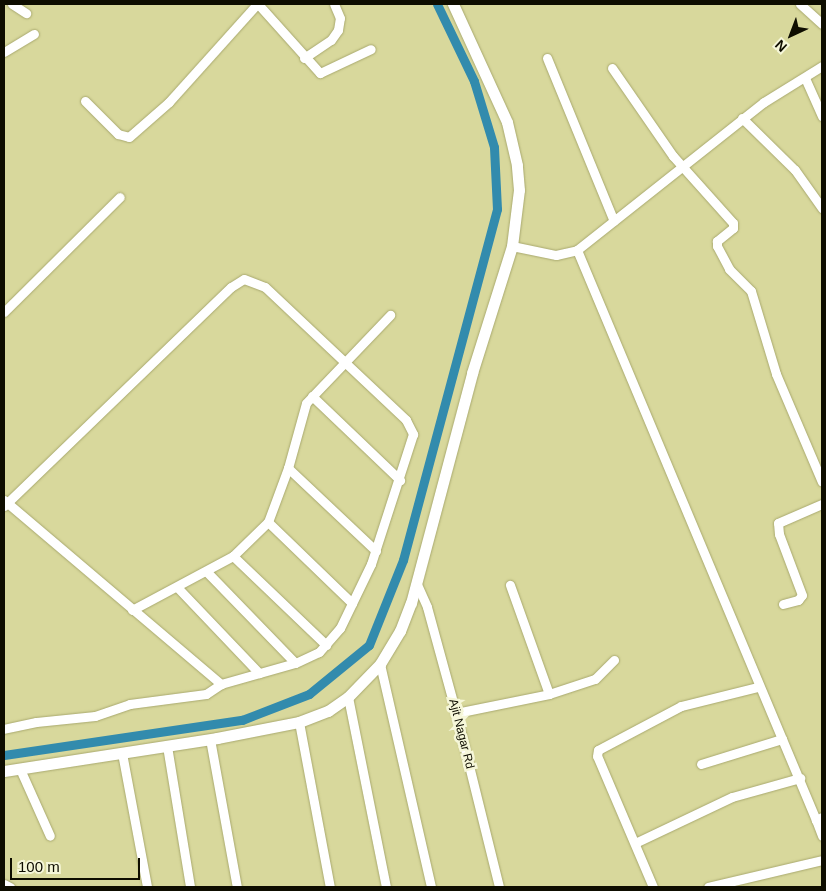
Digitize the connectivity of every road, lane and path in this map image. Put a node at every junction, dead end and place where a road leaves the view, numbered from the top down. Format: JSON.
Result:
{"nodes":[{"id":1,"x":12,"y":4,"type":"edge"},
{"id":2,"x":257,"y":4,"type":"edge"},
{"id":3,"x":334,"y":4,"type":"edge"},
{"id":4,"x":453,"y":4,"type":"edge"},
{"id":5,"x":800,"y":4,"type":"edge"},
{"id":6,"x":26,"y":14,"type":"dead end"},
{"id":7,"x":822,"y":24,"type":"edge"},
{"id":8,"x":34,"y":34,"type":"dead end"},
{"id":9,"x":371,"y":49,"type":"dead end"},
{"id":10,"x":4,"y":52,"type":"edge"},
{"id":11,"x":304,"y":58,"type":"junction"},
{"id":12,"x":547,"y":58,"type":"dead end"},
{"id":13,"x":822,"y":66,"type":"edge"},
{"id":14,"x":612,"y":68,"type":"dead end"},
{"id":15,"x":805,"y":78,"type":"junction"},
{"id":16,"x":85,"y":101,"type":"dead end"},
{"id":17,"x":822,"y":116,"type":"edge"},
{"id":18,"x":742,"y":118,"type":"junction"},
{"id":19,"x":683,"y":168,"type":"junction"},
{"id":20,"x":120,"y":197,"type":"dead end"},
{"id":21,"x":822,"y":208,"type":"edge"},
{"id":22,"x":614,"y":221,"type":"junction"},
{"id":23,"x":512,"y":246,"type":"junction"},
{"id":24,"x":577,"y":250,"type":"junction"},
{"id":25,"x":4,"y":312,"type":"edge"},
{"id":26,"x":390,"y":315,"type":"dead end"},
{"id":27,"x":345,"y":361,"type":"junction"},
{"id":28,"x":312,"y":396,"type":"junction"},
{"id":29,"x":288,"y":468,"type":"junction"},
{"id":30,"x":400,"y":480,"type":"junction"},
{"id":31,"x":822,"y":482,"type":"edge"},
{"id":32,"x":5,"y":503,"type":"edge"},
{"id":33,"x":822,"y":504,"type":"edge"},
{"id":34,"x":268,"y":522,"type":"junction"},
{"id":35,"x":376,"y":551,"type":"junction"},
{"id":36,"x":233,"y":556,"type":"junction"},
{"id":37,"x":206,"y":571,"type":"junction"},
{"id":38,"x":416,"y":582,"type":"junction"},
{"id":39,"x":510,"y":585,"type":"dead end"},
{"id":40,"x":177,"y":587,"type":"junction"},
{"id":41,"x":352,"y":603,"type":"junction"},
{"id":42,"x":783,"y":604,"type":"dead end"},
{"id":43,"x":132,"y":610,"type":"junction"},
{"id":44,"x":326,"y":645,"type":"junction"},
{"id":45,"x":614,"y":660,"type":"dead end"},
{"id":46,"x":295,"y":663,"type":"junction"},
{"id":47,"x":380,"y":664,"type":"junction"},
{"id":48,"x":258,"y":673,"type":"junction"},
{"id":49,"x":222,"y":684,"type":"junction"},
{"id":50,"x":758,"y":687,"type":"junction"},
{"id":51,"x":549,"y":694,"type":"junction"},
{"id":52,"x":348,"y":698,"type":"junction"},
{"id":53,"x":456,"y":713,"type":"junction"},
{"id":54,"x":299,"y":722,"type":"junction"},
{"id":55,"x":4,"y":729,"type":"edge"},
{"id":56,"x":782,"y":739,"type":"junction"},
{"id":57,"x":210,"y":740,"type":"junction"},
{"id":58,"x":167,"y":746,"type":"junction"},
{"id":59,"x":122,"y":753,"type":"junction"},
{"id":60,"x":702,"y":764,"type":"dead end"},
{"id":61,"x":20,"y":769,"type":"junction"},
{"id":62,"x":4,"y":771,"type":"edge"},
{"id":63,"x":800,"y":778,"type":"junction"},
{"id":64,"x":819,"y":819,"type":"edge"},
{"id":65,"x":50,"y":836,"type":"dead end"},
{"id":66,"x":822,"y":836,"type":"edge"},
{"id":67,"x":635,"y":843,"type":"junction"},
{"id":68,"x":822,"y":860,"type":"edge"},
{"id":69,"x":4,"y":884,"type":"edge"},
{"id":70,"x":10,"y":887,"type":"edge"},
{"id":71,"x":146,"y":887,"type":"edge"},
{"id":72,"x":190,"y":887,"type":"edge"},
{"id":73,"x":237,"y":887,"type":"edge"},
{"id":74,"x":330,"y":887,"type":"edge"},
{"id":75,"x":386,"y":887,"type":"edge"},
{"id":76,"x":431,"y":887,"type":"edge"},
{"id":77,"x":499,"y":887,"type":"edge"},
{"id":78,"x":653,"y":887,"type":"edge"},
{"id":79,"x":708,"y":887,"type":"edge"}],
"edges":[{"from":1,"to":6,"type":"street"},
{"from":2,"to":11,"type":"street"},
{"from":2,"to":16,"type":"street"},
{"from":3,"to":11,"type":"street"},
{"from":4,"to":23,"type":"street"},
{"from":5,"to":7,"type":"street"},
{"from":8,"to":10,"type":"street"},
{"from":9,"to":11,"type":"street"},
{"from":12,"to":22,"type":"street"},
{"from":13,"to":15,"type":"street"},
{"from":14,"to":19,"type":"street"},
{"from":15,"to":17,"type":"street"},
{"from":15,"to":18,"type":"street"},
{"from":18,"to":19,"type":"street"},
{"from":18,"to":21,"type":"street"},
{"from":19,"to":22,"type":"street"},
{"from":19,"to":31,"type":"street"},
{"from":20,"to":25,"type":"street"},
{"from":22,"to":24,"type":"street"},
{"from":23,"to":24,"type":"street"},
{"from":23,"to":38,"type":"street"},
{"from":24,"to":50,"type":"street"},
{"from":26,"to":27,"type":"street"},
{"from":27,"to":28,"type":"street"},
{"from":27,"to":30,"type":"street"},
{"from":27,"to":32,"type":"street"},
{"from":28,"to":29,"type":"street"},
{"from":28,"to":30,"type":"street"},
{"from":29,"to":34,"type":"street"},
{"from":29,"to":35,"type":"street"},
{"from":30,"to":35,"type":"street"},
{"from":32,"to":43,"type":"street"},
{"from":33,"to":42,"type":"street"},
{"from":34,"to":36,"type":"street"},
{"from":34,"to":41,"type":"street"},
{"from":35,"to":41,"type":"street"},
{"from":36,"to":37,"type":"street"},
{"from":36,"to":44,"type":"street"},
{"from":37,"to":40,"type":"street"},
{"from":37,"to":46,"type":"street"},
{"from":38,"to":47,"type":"street"},
{"from":38,"to":53,"type":"street","name":"Ajit Nagar Rd"},
{"from":39,"to":51,"type":"street"},
{"from":40,"to":43,"type":"street"},
{"from":40,"to":48,"type":"street"},
{"from":41,"to":44,"type":"street"},
{"from":43,"to":49,"type":"street"},
{"from":44,"to":46,"type":"street"},
{"from":45,"to":51,"type":"street"},
{"from":46,"to":48,"type":"street"},
{"from":47,"to":52,"type":"street"},
{"from":47,"to":76,"type":"street"},
{"from":48,"to":49,"type":"street"},
{"from":49,"to":55,"type":"street"},
{"from":50,"to":56,"type":"street"},
{"from":50,"to":67,"type":"street"},
{"from":51,"to":53,"type":"street"},
{"from":52,"to":54,"type":"street"},
{"from":52,"to":75,"type":"street"},
{"from":53,"to":77,"type":"street","name":"Ajit Nagar Rd"},
{"from":54,"to":57,"type":"street"},
{"from":54,"to":74,"type":"street"},
{"from":56,"to":60,"type":"street"},
{"from":56,"to":63,"type":"street"},
{"from":57,"to":58,"type":"street"},
{"from":57,"to":73,"type":"street"},
{"from":58,"to":59,"type":"street"},
{"from":58,"to":72,"type":"street"},
{"from":59,"to":61,"type":"street"},
{"from":59,"to":71,"type":"street"},
{"from":61,"to":62,"type":"street"},
{"from":61,"to":65,"type":"street"},
{"from":63,"to":64,"type":"street"},
{"from":63,"to":67,"type":"street"},
{"from":64,"to":66,"type":"street"},
{"from":67,"to":78,"type":"street"},
{"from":68,"to":79,"type":"street"},
{"from":69,"to":70,"type":"street"}]}
